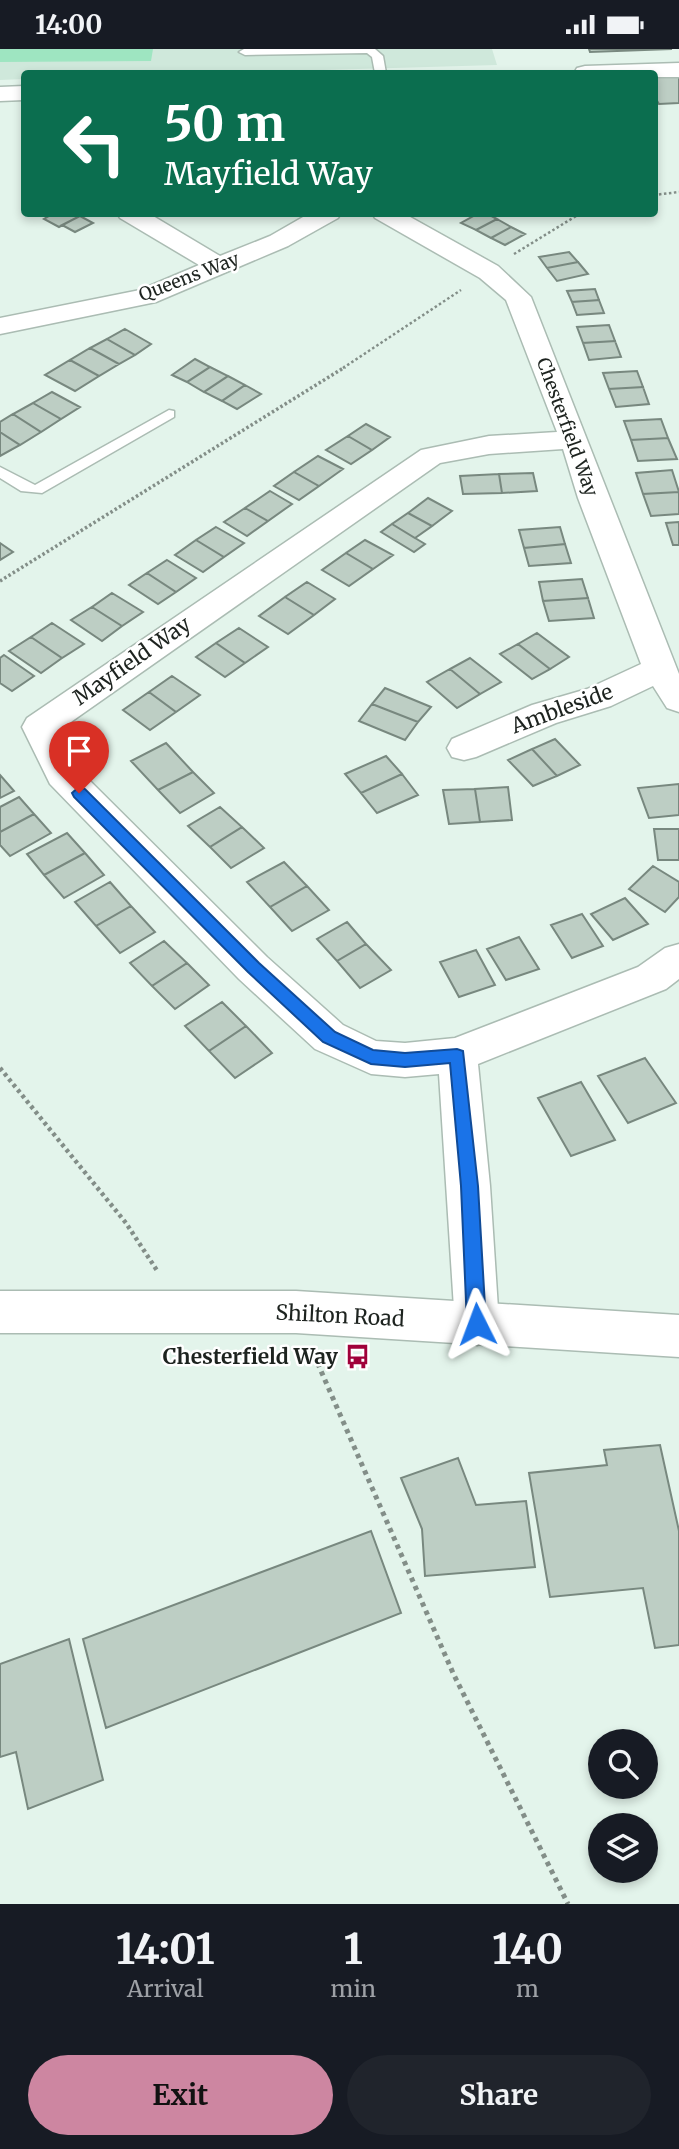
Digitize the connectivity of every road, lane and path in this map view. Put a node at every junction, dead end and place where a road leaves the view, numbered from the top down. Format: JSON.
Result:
{"nodes":[{"id":1,"x":246,"y":52,"type":"dead end"},
{"id":2,"x":379,"y":70,"type":"edge"},
{"id":3,"x":679,"y":70,"type":"edge"},
{"id":4,"x":658,"y":71,"type":"edge"},
{"id":5,"x":21,"y":93,"type":"edge"},
{"id":6,"x":0,"y":94,"type":"edge"},
{"id":7,"x":679,"y":192,"type":"edge"},
{"id":8,"x":658,"y":195,"type":"edge"},
{"id":9,"x":136,"y":217,"type":"edge"},
{"id":10,"x":322,"y":217,"type":"edge"},
{"id":11,"x":391,"y":217,"type":"edge"},
{"id":12,"x":575,"y":217,"type":"edge"},
{"id":13,"x":220,"y":267,"type":"junction"},
{"id":14,"x":489,"y":272,"type":"junction"},
{"id":15,"x":0,"y":326,"type":"edge"},
{"id":16,"x":169,"y":414,"type":"dead end"},
{"id":17,"x":575,"y":440,"type":"junction"},
{"id":18,"x":0,"y":472,"type":"edge"},
{"id":19,"x":0,"y":581,"type":"edge"},
{"id":20,"x":659,"y":669,"type":"junction"},
{"id":21,"x":679,"y":701,"type":"edge"},
{"id":22,"x":464,"y":748,"type":"dead end"},
{"id":23,"x":679,"y":959,"type":"edge"},
{"id":24,"x":457,"y":1055,"type":"junction"},
{"id":25,"x":0,"y":1068,"type":"edge"},
{"id":26,"x":126,"y":1223,"type":"dead end"},
{"id":27,"x":0,"y":1312,"type":"edge"},
{"id":28,"x":296,"y":1312,"type":"junction"},
{"id":29,"x":477,"y":1324,"type":"junction"},
{"id":30,"x":679,"y":1336,"type":"edge"},
{"id":31,"x":568,"y":1904,"type":"edge"}],
"edges":[{"from":1,"to":2,"type":"lane"},
{"from":3,"to":4,"type":"street"},
{"from":5,"to":6,"type":"street"},
{"from":7,"to":8,"type":"path"},
{"from":9,"to":13,"type":"street"},
{"from":10,"to":13,"type":"street","name":"Queens Way"},
{"from":11,"to":14,"type":"street","name":"Chesterfield Way"},
{"from":12,"to":14,"type":"path"},
{"from":13,"to":15,"type":"street","name":"Queens Way"},
{"from":14,"to":17,"type":"street","name":"Chesterfield Way"},
{"from":14,"to":19,"type":"path"},
{"from":16,"to":18,"type":"lane"},
{"from":17,"to":20,"type":"street","name":"Chesterfield Way"},
{"from":17,"to":24,"type":"street","name":"Mayfield Way"},
{"from":20,"to":21,"type":"street","name":"Chesterfield Way"},
{"from":20,"to":22,"type":"street","name":"Ambleside"},
{"from":23,"to":24,"type":"street"},
{"from":24,"to":29,"type":"street"},
{"from":25,"to":26,"type":"path"},
{"from":27,"to":28,"type":"street","name":"Shilton Road"},
{"from":28,"to":29,"type":"street","name":"Shilton Road"},
{"from":28,"to":31,"type":"path"},
{"from":29,"to":30,"type":"street","name":"Shilton Road"}]}
